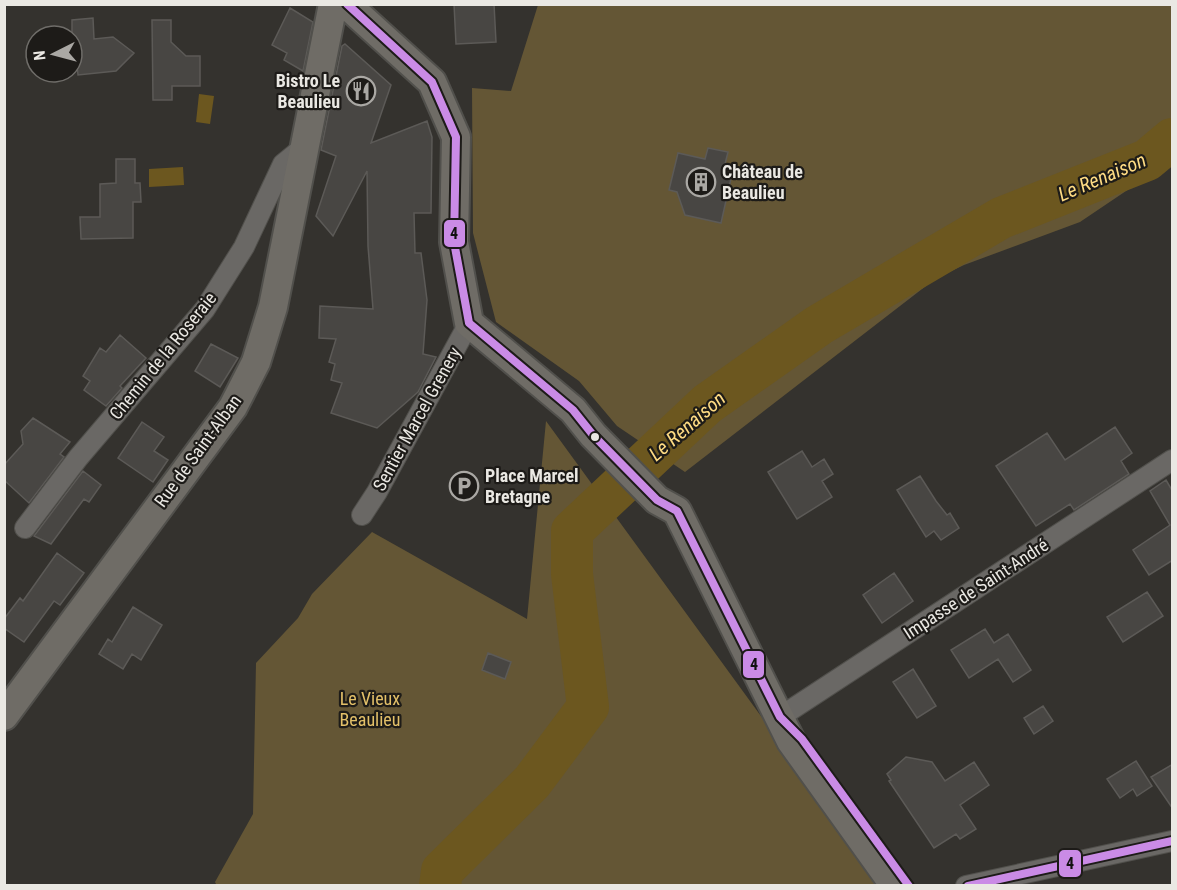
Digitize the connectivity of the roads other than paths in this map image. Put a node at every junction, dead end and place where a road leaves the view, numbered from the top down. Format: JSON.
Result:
{"nodes":[{"id":1,"x":333,"y":4,"type":"edge"},
{"id":2,"x":346,"y":4,"type":"edge"},
{"id":3,"x":305,"y":146,"type":"junction"},
{"id":4,"x":470,"y":323,"type":"junction"},
{"id":5,"x":1173,"y":460,"type":"edge"},
{"id":6,"x":362,"y":515,"type":"dead end"},
{"id":7,"x":25,"y":528,"type":"dead end"},
{"id":8,"x":4,"y":716,"type":"edge"},
{"id":9,"x":780,"y":717,"type":"junction"},
{"id":10,"x":1173,"y":841,"type":"edge"},
{"id":11,"x":895,"y":885,"type":"edge"},
{"id":12,"x":909,"y":885,"type":"edge"},
{"id":13,"x":966,"y":885,"type":"edge"}],
"edges":[{"from":1,"to":3,"type":"street","name":"Rue de Saint-Alban"},
{"from":2,"to":4,"type":"street"},
{"from":3,"to":7,"type":"street","name":"Chemin de la Roseraie"},
{"from":3,"to":8,"type":"street","name":"Rue de Saint-Alban"},
{"from":4,"to":6,"type":"street","name":"Sentier Marcel Grenery"},
{"from":4,"to":9,"type":"street"},
{"from":5,"to":9,"type":"street","name":"Impasse de Saint-André"},
{"from":9,"to":11,"type":"street"},
{"from":9,"to":12,"type":"street"},
{"from":10,"to":13,"type":"street"}]}
